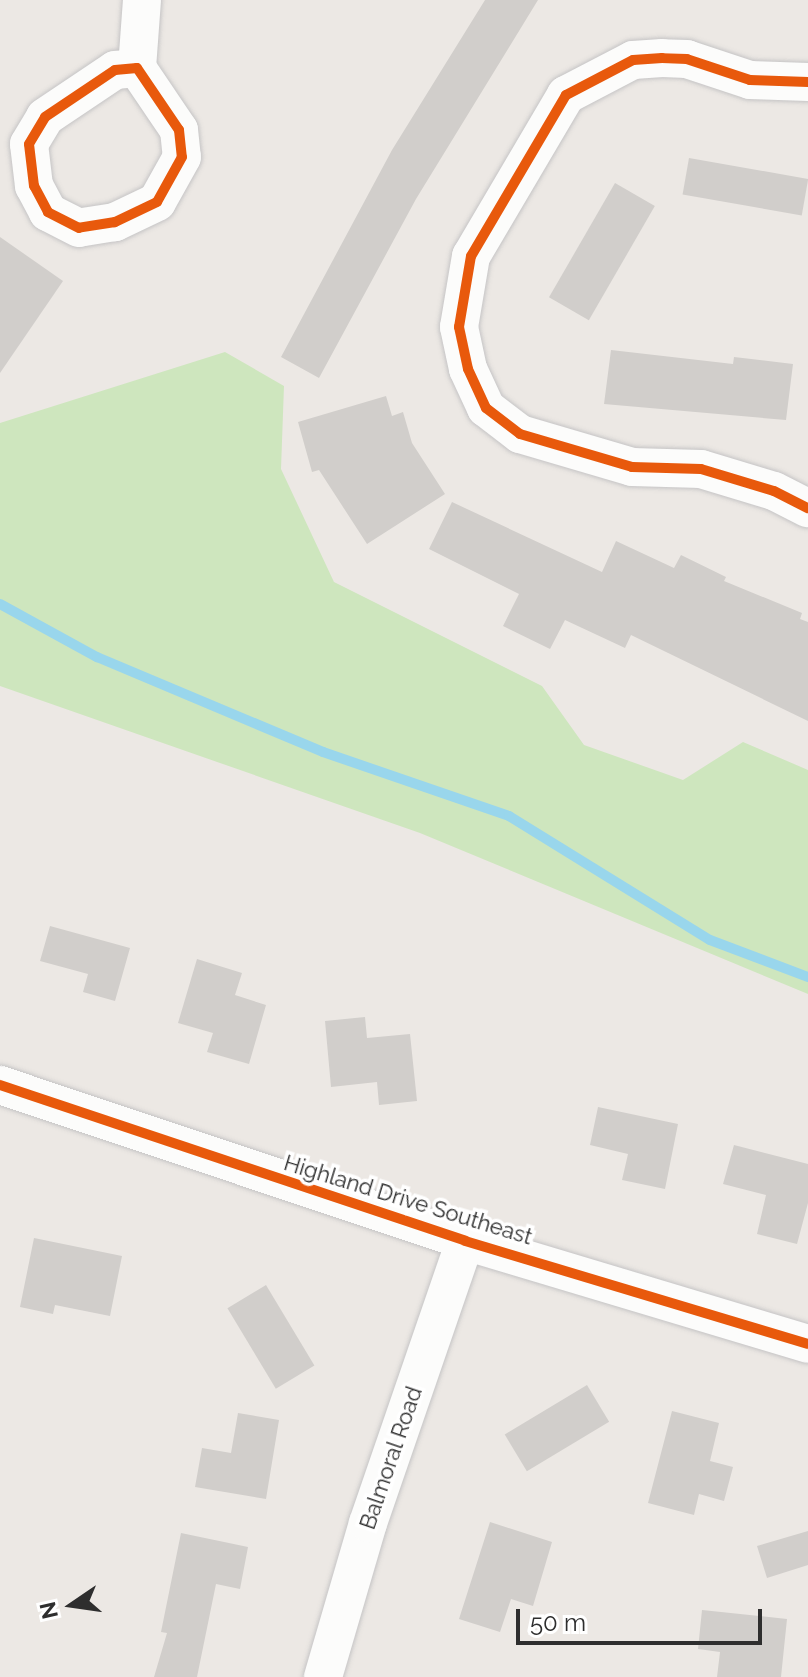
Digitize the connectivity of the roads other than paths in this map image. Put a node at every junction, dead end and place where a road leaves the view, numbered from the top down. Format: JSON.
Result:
{"nodes":[{"id":1,"x":142,"y":0,"type":"edge"},
{"id":2,"x":137,"y":68,"type":"junction"},
{"id":3,"x":808,"y":82,"type":"edge"},
{"id":4,"x":808,"y":508,"type":"edge"},
{"id":5,"x":0,"y":1085,"type":"edge"},
{"id":6,"x":465,"y":1241,"type":"junction"},
{"id":7,"x":808,"y":1344,"type":"edge"},
{"id":8,"x":323,"y":1677,"type":"edge"}],
"edges":[{"from":1,"to":2,"type":"street"},
{"from":2,"to":2,"type":"street"},
{"from":3,"to":4,"type":"street"},
{"from":5,"to":6,"type":"street","name":"Highland Drive Southeast"},
{"from":6,"to":7,"type":"street","name":"Highland Drive Southeast"},
{"from":6,"to":8,"type":"street","name":"Balmoral Road"}]}
